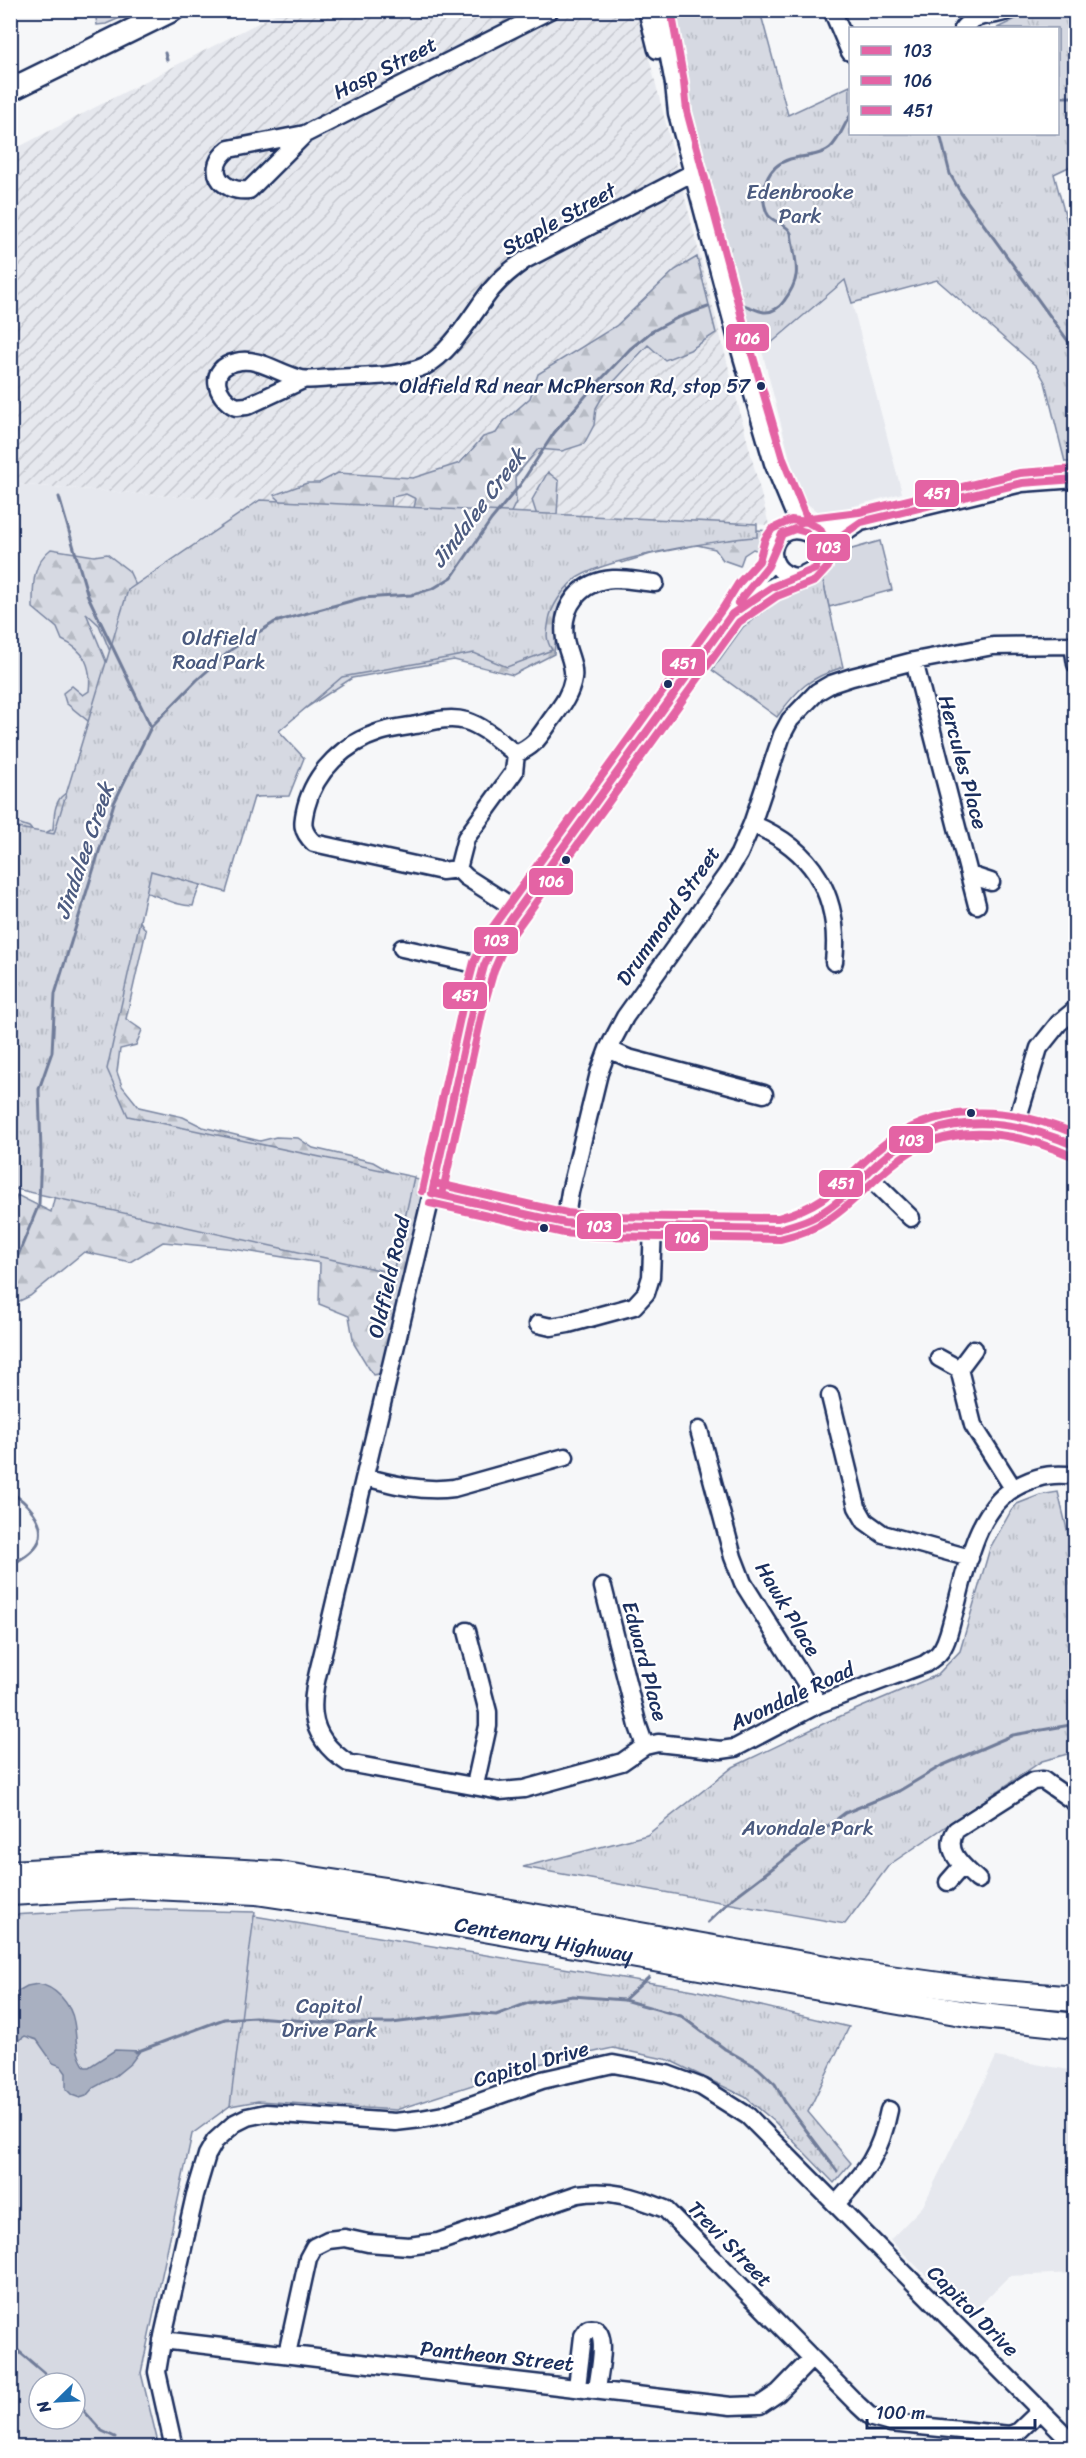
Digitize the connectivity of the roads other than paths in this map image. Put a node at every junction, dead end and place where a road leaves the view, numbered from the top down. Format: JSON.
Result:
{"nodes":[{"id":1,"x":173,"y":10,"type":"edge"},
{"id":2,"x":550,"y":10,"type":"edge"},
{"id":3,"x":648,"y":10,"type":"edge"},
{"id":4,"x":660,"y":10,"type":"edge"},
{"id":5,"x":832,"y":10,"type":"edge"},
{"id":6,"x":1009,"y":10,"type":"edge"},
{"id":7,"x":972,"y":17,"type":"edge"},
{"id":8,"x":846,"y":37,"type":"edge"},
{"id":9,"x":10,"y":90,"type":"edge"},
{"id":10,"x":677,"y":113,"type":"junction"},
{"id":11,"x":305,"y":134,"type":"junction"},
{"id":12,"x":692,"y":173,"type":"junction"},
{"id":13,"x":303,"y":380,"type":"junction"},
{"id":14,"x":1076,"y":479,"type":"edge"},
{"id":15,"x":861,"y":522,"type":"junction"},
{"id":16,"x":798,"y":532,"type":"junction"},
{"id":17,"x":820,"y":556,"type":"junction"},
{"id":18,"x":773,"y":558,"type":"junction"},
{"id":19,"x":796,"y":577,"type":"junction"},
{"id":20,"x":655,"y":583,"type":"dead end"},
{"id":21,"x":732,"y":614,"type":"junction"},
{"id":22,"x":1074,"y":645,"type":"edge"},
{"id":23,"x":914,"y":661,"type":"junction"},
{"id":24,"x":1076,"y":664,"type":"edge"},
{"id":25,"x":516,"y":754,"type":"junction"},
{"id":26,"x":752,"y":824,"type":"junction"},
{"id":27,"x":458,"y":869,"type":"junction"},
{"id":28,"x":971,"y":881,"type":"junction"},
{"id":29,"x":991,"y":882,"type":"dead end"},
{"id":30,"x":960,"y":902,"type":"dead end"},
{"id":31,"x":977,"y":905,"type":"dead end"},
{"id":32,"x":516,"y":909,"type":"junction"},
{"id":33,"x":406,"y":943,"type":"dead end"},
{"id":34,"x":486,"y":961,"type":"junction"},
{"id":35,"x":834,"y":962,"type":"dead end"},
{"id":36,"x":1076,"y":1009,"type":"edge"},
{"id":37,"x":608,"y":1049,"type":"junction"},
{"id":38,"x":764,"y":1094,"type":"dead end"},
{"id":39,"x":1016,"y":1124,"type":"junction"},
{"id":40,"x":1076,"y":1146,"type":"edge"},
{"id":41,"x":867,"y":1175,"type":"junction"},
{"id":42,"x":432,"y":1192,"type":"junction"},
{"id":43,"x":911,"y":1218,"type":"dead end"},
{"id":44,"x":565,"y":1223,"type":"junction"},
{"id":45,"x":653,"y":1228,"type":"junction"},
{"id":46,"x":538,"y":1324,"type":"dead end"},
{"id":47,"x":974,"y":1349,"type":"dead end"},
{"id":48,"x":939,"y":1358,"type":"dead end"},
{"id":49,"x":959,"y":1369,"type":"junction"},
{"id":50,"x":830,"y":1396,"type":"dead end"},
{"id":51,"x":699,"y":1430,"type":"dead end"},
{"id":52,"x":565,"y":1457,"type":"dead end"},
{"id":53,"x":1076,"y":1476,"type":"edge"},
{"id":54,"x":364,"y":1477,"type":"junction"},
{"id":55,"x":1012,"y":1488,"type":"junction"},
{"id":56,"x":970,"y":1558,"type":"junction"},
{"id":57,"x":603,"y":1587,"type":"dead end"},
{"id":58,"x":467,"y":1631,"type":"dead end"},
{"id":59,"x":819,"y":1704,"type":"junction"},
{"id":60,"x":321,"y":1739,"type":"joint"},
{"id":61,"x":645,"y":1746,"type":"junction"},
{"id":62,"x":475,"y":1785,"type":"junction"},
{"id":63,"x":1076,"y":1803,"type":"edge"},
{"id":64,"x":10,"y":1861,"type":"edge"},
{"id":65,"x":962,"y":1866,"type":"junction"},
{"id":66,"x":72,"y":1868,"type":"junction"},
{"id":67,"x":10,"y":1873,"type":"edge"},
{"id":68,"x":978,"y":1880,"type":"dead end"},
{"id":69,"x":948,"y":1882,"type":"dead end"},
{"id":70,"x":10,"y":1893,"type":"edge"},
{"id":71,"x":1076,"y":1999,"type":"edge"},
{"id":72,"x":1076,"y":2026,"type":"edge"},
{"id":73,"x":889,"y":2110,"type":"dead end"},
{"id":74,"x":836,"y":2205,"type":"junction"},
{"id":75,"x":162,"y":2340,"type":"junction"},
{"id":76,"x":287,"y":2354,"type":"junction"},
{"id":77,"x":811,"y":2359,"type":"junction"},
{"id":78,"x":577,"y":2387,"type":"junction"},
{"id":79,"x":597,"y":2390,"type":"junction"},
{"id":80,"x":1041,"y":2410,"type":"junction"},
{"id":81,"x":1073,"y":2446,"type":"edge"},
{"id":82,"x":174,"y":2448,"type":"edge"}],
"edges":[{"from":1,"to":9,"type":"main road"},
{"from":2,"to":11,"type":"street","name":"Hasp Street"},
{"from":3,"to":10,"type":"street"},
{"from":4,"to":10,"type":"street"},
{"from":5,"to":8,"type":"street"},
{"from":6,"to":7,"type":"street"},
{"from":10,"to":12,"type":"street"},
{"from":11,"to":11,"type":"street","name":"Hasp Street"},
{"from":12,"to":13,"type":"street","name":"Staple Street"},
{"from":12,"to":16,"type":"street"},
{"from":13,"to":13,"type":"street","name":"Staple Street"},
{"from":14,"to":15,"type":"street"},
{"from":15,"to":16,"type":"street"},
{"from":15,"to":17,"type":"street"},
{"from":16,"to":17,"type":"street"},
{"from":16,"to":18,"type":"street"},
{"from":17,"to":19,"type":"street"},
{"from":18,"to":19,"type":"street"},
{"from":18,"to":21,"type":"street","name":"Oldfield Road"},
{"from":19,"to":21,"type":"street","name":"Oldfield Road"},
{"from":20,"to":25,"type":"street"},
{"from":21,"to":32,"type":"street","name":"Oldfield Road"},
{"from":22,"to":23,"type":"street","name":"Drummond Street"},
{"from":22,"to":24,"type":"street"},
{"from":23,"to":26,"type":"street","name":"Drummond Street"},
{"from":23,"to":28,"type":"street","name":"Hercules Place"},
{"from":25,"to":27,"type":"street"},
{"from":25,"to":27,"type":"street"},
{"from":26,"to":35,"type":"street"},
{"from":26,"to":37,"type":"street","name":"Drummond Street"},
{"from":27,"to":32,"type":"street"},
{"from":28,"to":29,"type":"street"},
{"from":28,"to":30,"type":"street"},
{"from":28,"to":31,"type":"street","name":"Hercules Place"},
{"from":32,"to":34,"type":"street","name":"Oldfield Road"},
{"from":33,"to":34,"type":"street"},
{"from":34,"to":42,"type":"street","name":"Oldfield Road"},
{"from":36,"to":39,"type":"street"},
{"from":37,"to":38,"type":"street"},
{"from":37,"to":44,"type":"street","name":"Drummond Street"},
{"from":39,"to":40,"type":"street"},
{"from":39,"to":41,"type":"street"},
{"from":41,"to":43,"type":"street"},
{"from":41,"to":45,"type":"street"},
{"from":42,"to":44,"type":"street"},
{"from":42,"to":54,"type":"street","name":"Oldfield Road"},
{"from":44,"to":45,"type":"street"},
{"from":45,"to":46,"type":"street"},
{"from":47,"to":49,"type":"street"},
{"from":48,"to":49,"type":"street"},
{"from":49,"to":55,"type":"street"},
{"from":50,"to":56,"type":"street"},
{"from":51,"to":59,"type":"street","name":"Hawk Place"},
{"from":52,"to":54,"type":"street"},
{"from":53,"to":55,"type":"street","name":"Avondale Road"},
{"from":54,"to":60,"type":"street","name":"Oldfield Road"},
{"from":55,"to":56,"type":"street","name":"Avondale Road"},
{"from":56,"to":59,"type":"street","name":"Avondale Road"},
{"from":57,"to":61,"type":"street","name":"Edward Place"},
{"from":58,"to":62,"type":"street"},
{"from":59,"to":61,"type":"street","name":"Avondale Road"},
{"from":60,"to":62,"type":"street","name":"Avondale Road"},
{"from":61,"to":62,"type":"street","name":"Avondale Road"},
{"from":63,"to":65,"type":"street"},
{"from":64,"to":66,"type":"highway"},
{"from":65,"to":68,"type":"street"},
{"from":65,"to":69,"type":"street"},
{"from":66,"to":67,"type":"highway","name":"Centenary Highway"},
{"from":66,"to":71,"type":"highway","name":"Centenary Highway"},
{"from":70,"to":72,"type":"highway","name":"Centenary Highway"},
{"from":73,"to":74,"type":"street"},
{"from":74,"to":75,"type":"street","name":"Capitol Drive"},
{"from":74,"to":80,"type":"street","name":"Capitol Drive"},
{"from":75,"to":76,"type":"street","name":"Pantheon Street"},
{"from":75,"to":82,"type":"street","name":"Capitol Drive"},
{"from":76,"to":77,"type":"street","name":"Trevi Street"},
{"from":76,"to":78,"type":"street","name":"Pantheon Street"},
{"from":77,"to":79,"type":"street","name":"Pantheon Street"},
{"from":77,"to":80,"type":"street","name":"Trevi Street"},
{"from":78,"to":79,"type":"street","name":"Pantheon Street"},
{"from":78,"to":79,"type":"street"},
{"from":80,"to":81,"type":"street","name":"Capitol Drive"}]}
